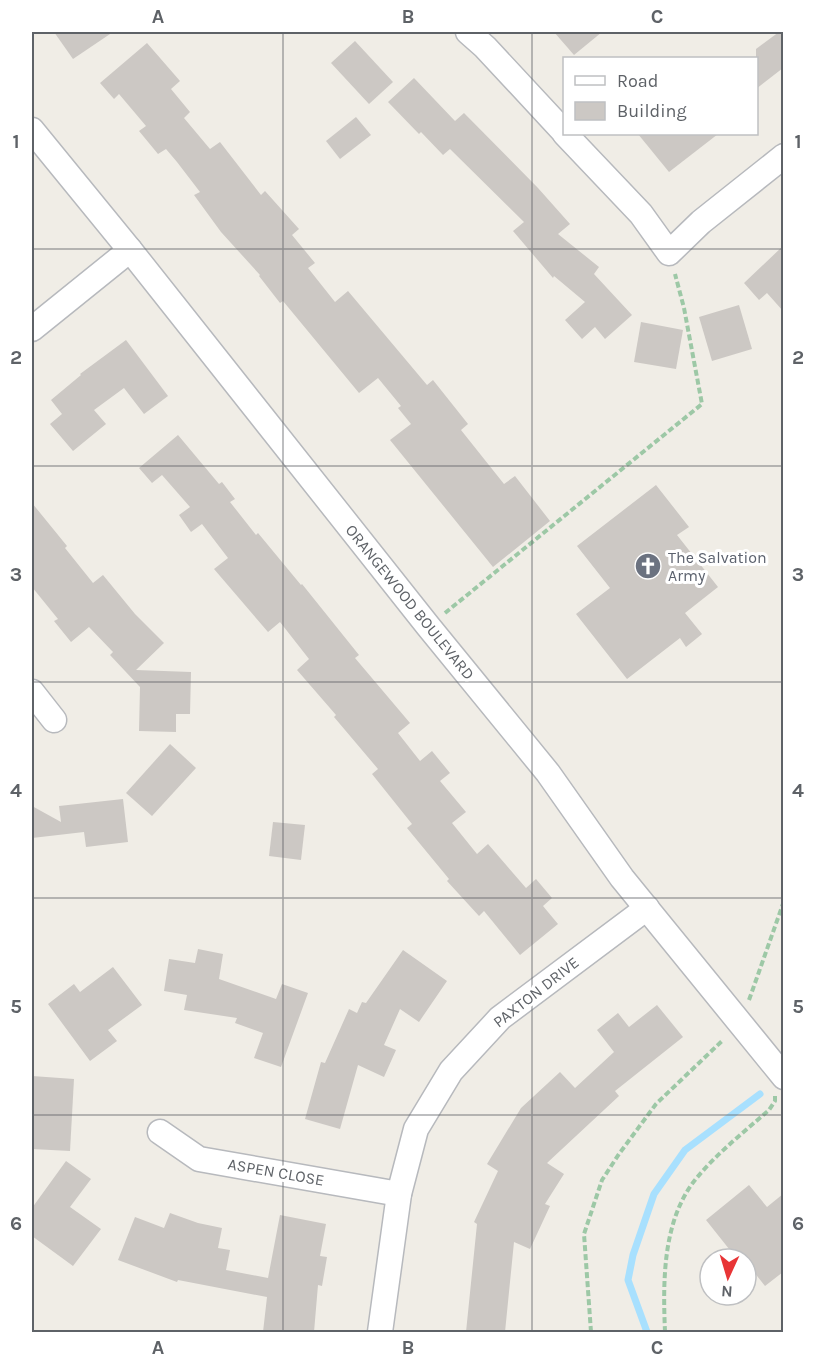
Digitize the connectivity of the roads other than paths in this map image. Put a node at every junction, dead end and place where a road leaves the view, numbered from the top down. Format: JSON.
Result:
{"nodes":[{"id":1,"x":468,"y":32,"type":"edge"},
{"id":2,"x":32,"y":130,"type":"edge"},
{"id":3,"x":563,"y":131,"type":"edge"},
{"id":4,"x":567,"y":135,"type":"edge"},
{"id":5,"x":783,"y":156,"type":"edge"},
{"id":6,"x":130,"y":250,"type":"junction"},
{"id":7,"x":32,"y":329,"type":"edge"},
{"id":8,"x":32,"y":692,"type":"edge"},
{"id":9,"x":54,"y":720,"type":"dead end"},
{"id":10,"x":647,"y":909,"type":"junction"},
{"id":11,"x":779,"y":1085,"type":"edge"},
{"id":12,"x":160,"y":1132,"type":"dead end"},
{"id":13,"x":399,"y":1194,"type":"junction"},
{"id":14,"x":380,"y":1332,"type":"edge"}],
"edges":[{"from":1,"to":3,"type":"street"},
{"from":2,"to":6,"type":"street","name":"ORANGEWOOD BOULEVARD"},
{"from":4,"to":5,"type":"street"},
{"from":6,"to":7,"type":"street"},
{"from":6,"to":10,"type":"street","name":"ORANGEWOOD BOULEVARD"},
{"from":8,"to":9,"type":"street"},
{"from":10,"to":11,"type":"street","name":"ORANGEWOOD BOULEVARD"},
{"from":10,"to":13,"type":"street","name":"PAXTON DRIVE"},
{"from":12,"to":13,"type":"street","name":"ASPEN CLOSE"},
{"from":13,"to":14,"type":"street","name":"PAXTON DRIVE"}]}
